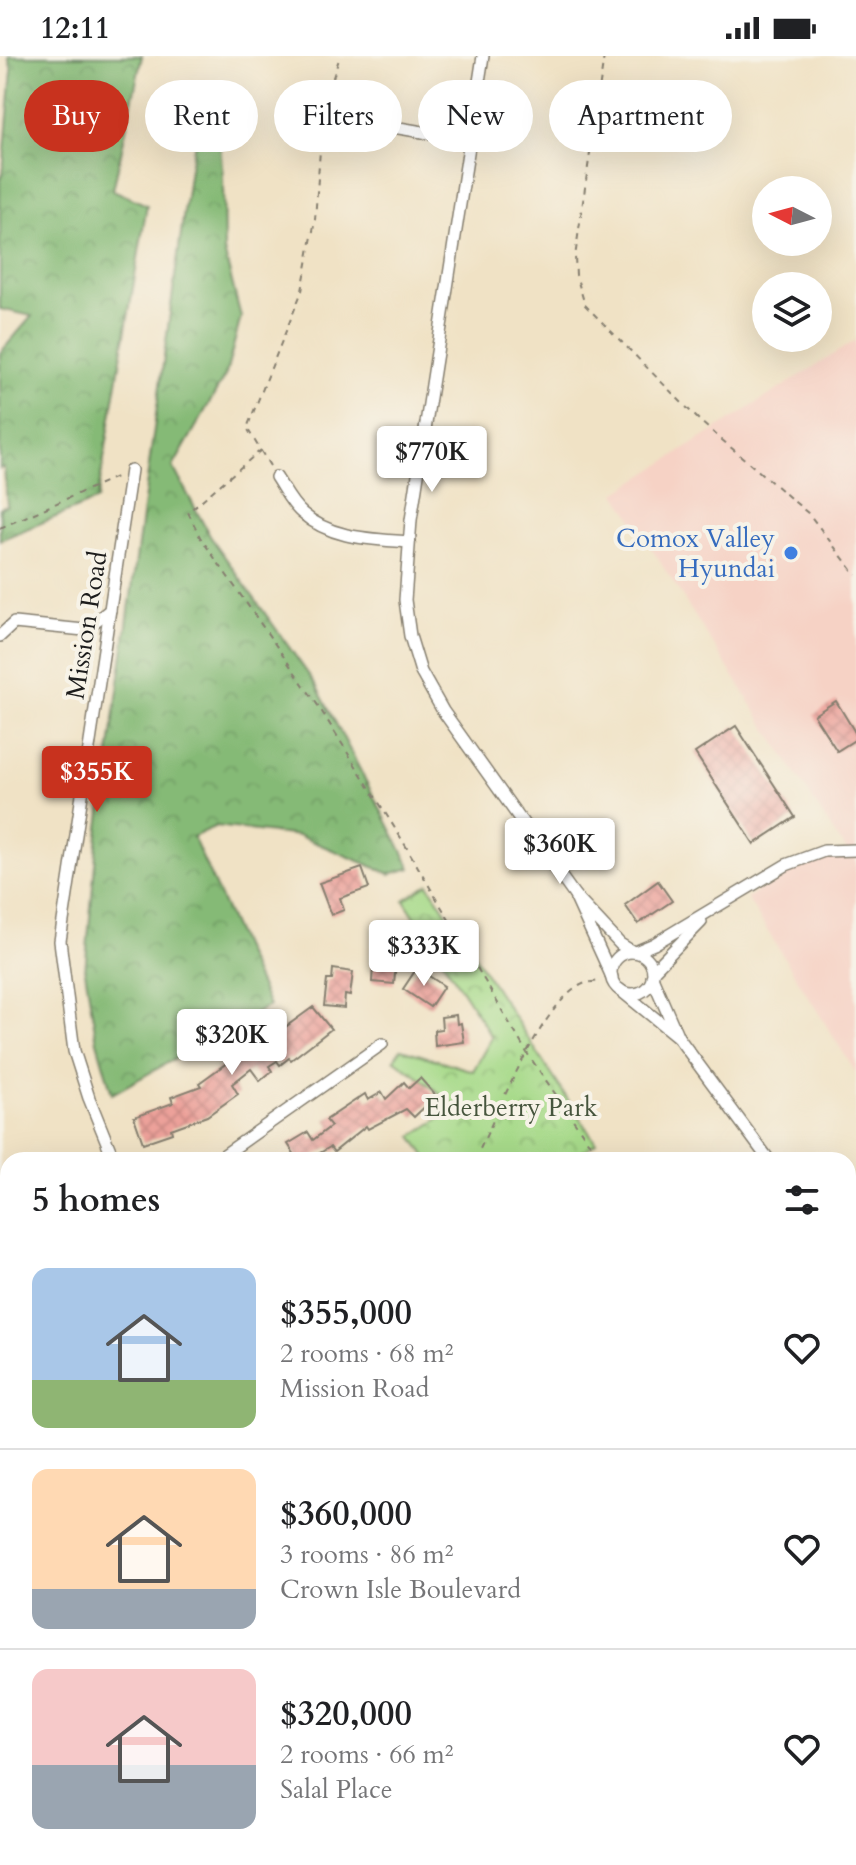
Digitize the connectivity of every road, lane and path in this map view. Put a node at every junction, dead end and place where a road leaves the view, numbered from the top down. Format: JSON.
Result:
{"nodes":[{"id":1,"x":340,"y":56,"type":"edge"},
{"id":2,"x":483,"y":56,"type":"edge"},
{"id":3,"x":604,"y":56,"type":"edge"},
{"id":4,"x":479,"y":80,"type":"edge"},
{"id":5,"x":468,"y":152,"type":"edge"},
{"id":6,"x":261,"y":450,"type":"junction"},
{"id":7,"x":131,"y":470,"type":"joint"},
{"id":8,"x":276,"y":477,"type":"joint"},
{"id":9,"x":0,"y":528,"type":"edge"},
{"id":10,"x":408,"y":542,"type":"junction"},
{"id":11,"x":856,"y":575,"type":"edge"},
{"id":12,"x":110,"y":610,"type":"junction"},
{"id":13,"x":0,"y":636,"type":"edge"},
{"id":14,"x":856,"y":850,"type":"edge"},
{"id":15,"x":575,"y":896,"type":"junction"},
{"id":16,"x":719,"y":906,"type":"junction"},
{"id":17,"x":634,"y":952,"type":"junction"},
{"id":18,"x":653,"y":974,"type":"junction"},
{"id":19,"x":614,"y":981,"type":"junction"},
{"id":20,"x":678,"y":1037,"type":"junction"},
{"id":21,"x":382,"y":1044,"type":"dead end"},
{"id":22,"x":527,"y":1053,"type":"junction"},
{"id":23,"x":111,"y":1152,"type":"edge"},
{"id":24,"x":228,"y":1152,"type":"edge"},
{"id":25,"x":478,"y":1152,"type":"edge"},
{"id":26,"x":595,"y":1152,"type":"edge"},
{"id":27,"x":763,"y":1152,"type":"edge"}],
"edges":[{"from":1,"to":6,"type":"path"},
{"from":2,"to":4,"type":"street"},
{"from":3,"to":11,"type":"path"},
{"from":5,"to":10,"type":"street"},
{"from":6,"to":8,"type":"path"},
{"from":6,"to":22,"type":"path"},
{"from":7,"to":9,"type":"path"},
{"from":7,"to":12,"type":"street","name":"Mission Road"},
{"from":8,"to":10,"type":"street"},
{"from":10,"to":15,"type":"street"},
{"from":12,"to":13,"type":"street"},
{"from":12,"to":23,"type":"street","name":"Mission Road"},
{"from":14,"to":16,"type":"street"},
{"from":15,"to":17,"type":"street"},
{"from":15,"to":19,"type":"street"},
{"from":16,"to":17,"type":"street"},
{"from":16,"to":18,"type":"street"},
{"from":17,"to":18,"type":"street"},
{"from":17,"to":19,"type":"street"},
{"from":18,"to":19,"type":"street"},
{"from":18,"to":20,"type":"street"},
{"from":19,"to":20,"type":"street"},
{"from":19,"to":22,"type":"path"},
{"from":20,"to":27,"type":"street"},
{"from":21,"to":24,"type":"street"},
{"from":22,"to":25,"type":"path"},
{"from":22,"to":26,"type":"path"}]}
